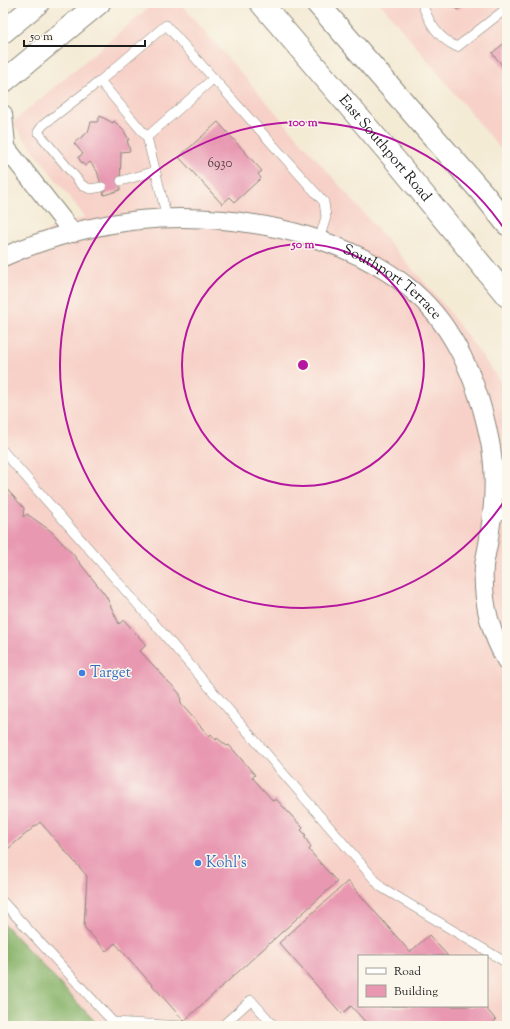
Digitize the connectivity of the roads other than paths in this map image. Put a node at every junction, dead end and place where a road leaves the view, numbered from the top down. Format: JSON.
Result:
{"nodes":[{"id":1,"x":38,"y":3,"type":"edge"},
{"id":2,"x":99,"y":3,"type":"edge"},
{"id":3,"x":261,"y":3,"type":"edge"},
{"id":4,"x":317,"y":3,"type":"edge"},
{"id":5,"x":422,"y":3,"type":"edge"},
{"id":6,"x":507,"y":8,"type":"edge"},
{"id":7,"x":3,"y":32,"type":"edge"},
{"id":8,"x":214,"y":78,"type":"junction"},
{"id":9,"x":100,"y":81,"type":"junction"},
{"id":10,"x":3,"y":82,"type":"edge"},
{"id":11,"x":3,"y":114,"type":"edge"},
{"id":12,"x":147,"y":137,"type":"junction"},
{"id":13,"x":4,"y":144,"type":"edge"},
{"id":14,"x":156,"y":171,"type":"junction"},
{"id":15,"x":121,"y":181,"type":"dead end"},
{"id":16,"x":102,"y":187,"type":"dead end"},
{"id":17,"x":167,"y":218,"type":"junction"},
{"id":18,"x":507,"y":224,"type":"edge"},
{"id":19,"x":74,"y":232,"type":"junction"},
{"id":20,"x":319,"y":240,"type":"junction"},
{"id":21,"x":3,"y":257,"type":"edge"},
{"id":22,"x":507,"y":296,"type":"edge"},
{"id":23,"x":3,"y":451,"type":"edge"},
{"id":24,"x":507,"y":512,"type":"edge"},
{"id":25,"x":491,"y":522,"type":"junction"},
{"id":26,"x":507,"y":662,"type":"edge"},
{"id":27,"x":3,"y":902,"type":"edge"},
{"id":28,"x":507,"y":963,"type":"edge"},
{"id":29,"x":184,"y":1026,"type":"edge"},
{"id":30,"x":222,"y":1026,"type":"edge"},
{"id":31,"x":274,"y":1026,"type":"edge"}],
"edges":[{"from":1,"to":7,"type":"main road"},
{"from":2,"to":10,"type":"main road"},
{"from":3,"to":22,"type":"main road","name":"East Southport Road"},
{"from":4,"to":18,"type":"main road"},
{"from":5,"to":6,"type":"lane"},
{"from":8,"to":9,"type":"lane"},
{"from":8,"to":12,"type":"lane"},
{"from":8,"to":20,"type":"lane"},
{"from":9,"to":12,"type":"lane"},
{"from":9,"to":16,"type":"lane"},
{"from":11,"to":13,"type":"street"},
{"from":12,"to":14,"type":"lane"},
{"from":13,"to":19,"type":"street"},
{"from":14,"to":15,"type":"lane"},
{"from":14,"to":17,"type":"lane"},
{"from":17,"to":19,"type":"street","name":"Southport Terrace"},
{"from":17,"to":20,"type":"street","name":"Southport Terrace"},
{"from":19,"to":21,"type":"street","name":"Southport Terrace"},
{"from":20,"to":25,"type":"street","name":"Southport Terrace"},
{"from":23,"to":28,"type":"lane"},
{"from":24,"to":25,"type":"lane"},
{"from":25,"to":26,"type":"street","name":"Southport Terrace"},
{"from":27,"to":29,"type":"lane"},
{"from":30,"to":31,"type":"lane"}]}
